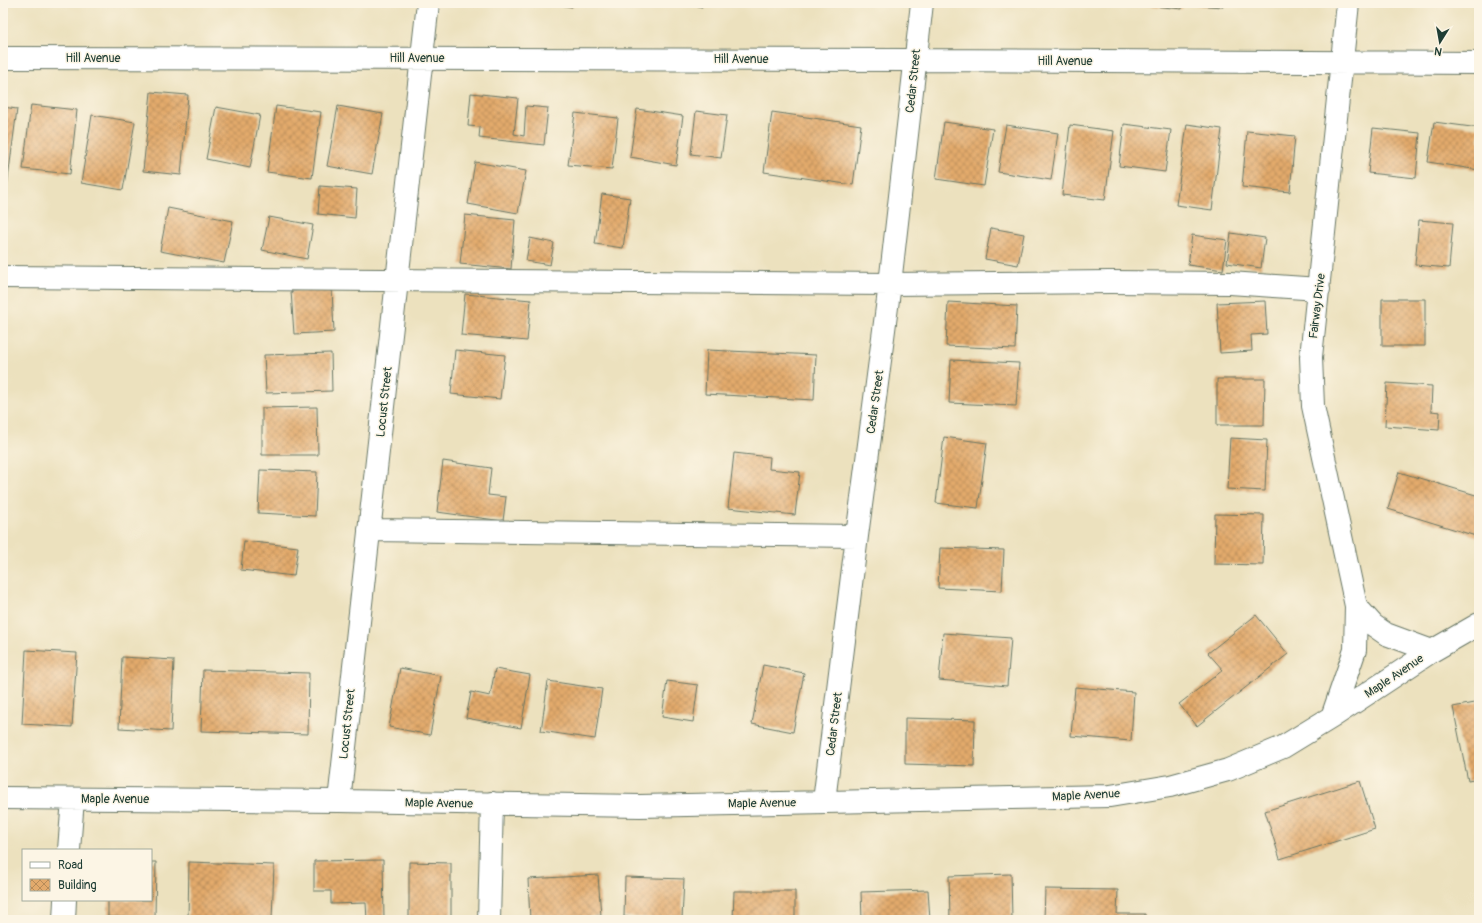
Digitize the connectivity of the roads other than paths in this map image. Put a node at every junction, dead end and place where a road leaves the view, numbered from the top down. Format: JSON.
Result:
{"nodes":[{"id":1,"x":428,"y":3,"type":"edge"},
{"id":2,"x":922,"y":3,"type":"edge"},
{"id":3,"x":1348,"y":3,"type":"edge"},
{"id":4,"x":3,"y":58,"type":"edge"},
{"id":5,"x":422,"y":58,"type":"junction"},
{"id":6,"x":916,"y":60,"type":"junction"},
{"id":7,"x":1342,"y":62,"type":"junction"},
{"id":8,"x":1479,"y":63,"type":"edge"},
{"id":9,"x":3,"y":277,"type":"edge"},
{"id":10,"x":398,"y":280,"type":"junction"},
{"id":11,"x":890,"y":284,"type":"junction"},
{"id":12,"x":1319,"y":289,"type":"junction"},
{"id":13,"x":369,"y":530,"type":"junction"},
{"id":14,"x":856,"y":536,"type":"junction"},
{"id":15,"x":1356,"y":606,"type":"junction"},
{"id":16,"x":1479,"y":624,"type":"edge"},
{"id":17,"x":1432,"y":651,"type":"junction"},
{"id":18,"x":1332,"y":717,"type":"junction"},
{"id":19,"x":3,"y":798,"type":"edge"},
{"id":20,"x":72,"y":799,"type":"junction"},
{"id":21,"x":339,"y":801,"type":"junction"},
{"id":22,"x":824,"y":801,"type":"junction"},
{"id":23,"x":492,"y":803,"type":"junction"},
{"id":24,"x":69,"y":849,"type":"edge"},
{"id":25,"x":66,"y":901,"type":"edge"},
{"id":26,"x":64,"y":920,"type":"edge"},
{"id":27,"x":489,"y":920,"type":"edge"}],
"edges":[{"from":1,"to":5,"type":"street","name":"Locust Street"},
{"from":2,"to":6,"type":"street","name":"Cedar Street"},
{"from":3,"to":7,"type":"street","name":"Fairway Drive"},
{"from":4,"to":5,"type":"street","name":"Hill Avenue"},
{"from":5,"to":6,"type":"street","name":"Hill Avenue"},
{"from":5,"to":10,"type":"street","name":"Locust Street"},
{"from":6,"to":7,"type":"street","name":"Hill Avenue"},
{"from":6,"to":11,"type":"street","name":"Cedar Street"},
{"from":7,"to":8,"type":"street","name":"Hill Avenue"},
{"from":7,"to":12,"type":"street","name":"Fairway Drive"},
{"from":9,"to":10,"type":"street"},
{"from":10,"to":11,"type":"street"},
{"from":10,"to":13,"type":"street","name":"Locust Street"},
{"from":11,"to":12,"type":"street"},
{"from":11,"to":14,"type":"street","name":"Cedar Street"},
{"from":12,"to":15,"type":"street","name":"Fairway Drive"},
{"from":13,"to":14,"type":"street"},
{"from":13,"to":21,"type":"street","name":"Locust Street"},
{"from":14,"to":22,"type":"street","name":"Cedar Street"},
{"from":15,"to":17,"type":"street","name":"Fairway Drive"},
{"from":15,"to":18,"type":"street","name":"Fairway Drive"},
{"from":16,"to":17,"type":"street","name":"Maple Avenue"},
{"from":17,"to":18,"type":"street","name":"Maple Avenue"},
{"from":18,"to":22,"type":"street","name":"Maple Avenue"},
{"from":19,"to":20,"type":"street","name":"Maple Avenue"},
{"from":20,"to":21,"type":"street","name":"Maple Avenue"},
{"from":20,"to":24,"type":"street"},
{"from":21,"to":23,"type":"street","name":"Maple Avenue"},
{"from":22,"to":23,"type":"street","name":"Maple Avenue"},
{"from":23,"to":27,"type":"street"},
{"from":25,"to":26,"type":"street"}]}
